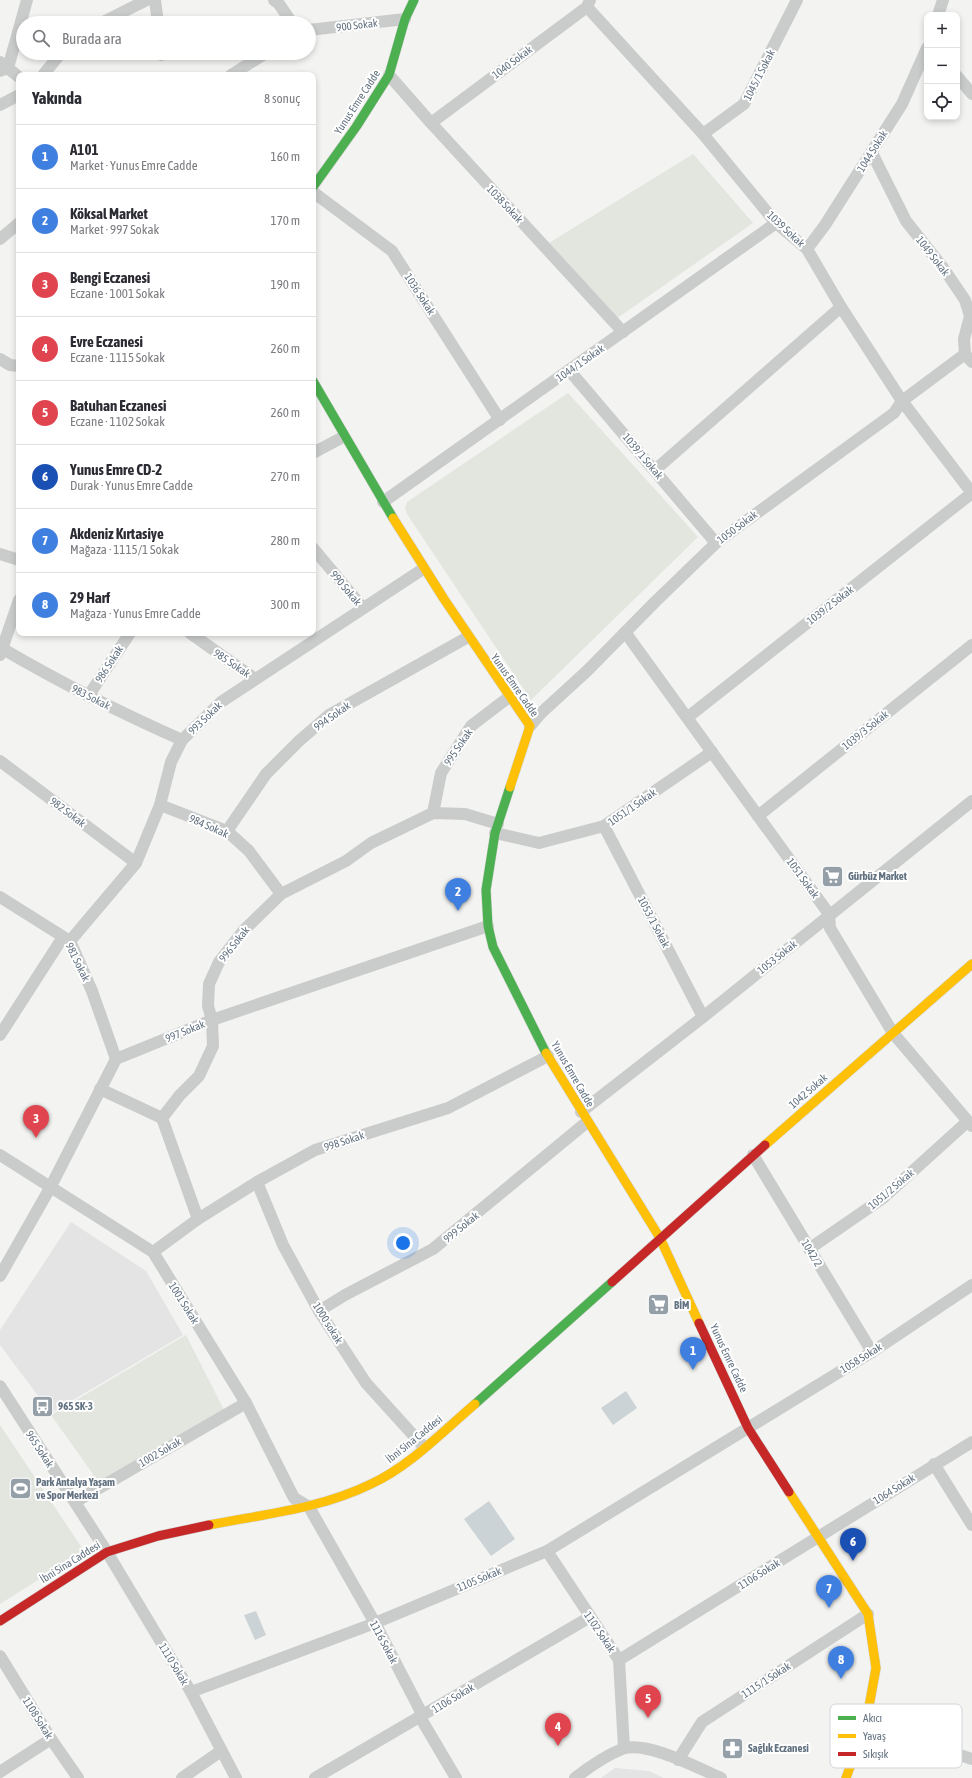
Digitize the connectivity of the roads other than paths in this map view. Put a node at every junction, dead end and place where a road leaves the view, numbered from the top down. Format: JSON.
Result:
{"nodes":[{"id":1,"x":27,"y":0,"type":"edge"},
{"id":2,"x":147,"y":0,"type":"edge"},
{"id":3,"x":155,"y":0,"type":"edge"},
{"id":4,"x":274,"y":0,"type":"edge"},
{"id":5,"x":414,"y":0,"type":"edge"},
{"id":6,"x":796,"y":0,"type":"edge"},
{"id":7,"x":943,"y":0,"type":"edge"},
{"id":8,"x":588,"y":3,"type":"edge"},
{"id":9,"x":939,"y":12,"type":"edge"},
{"id":10,"x":21,"y":16,"type":"edge"},
{"id":11,"x":115,"y":16,"type":"edge"},
{"id":12,"x":157,"y":16,"type":"edge"},
{"id":13,"x":287,"y":16,"type":"edge"},
{"id":14,"x":405,"y":19,"type":"junction"},
{"id":15,"x":316,"y":29,"type":"edge"},
{"id":16,"x":16,"y":31,"type":"edge"},
{"id":17,"x":924,"y":55,"type":"edge"},
{"id":18,"x":55,"y":60,"type":"edge"},
{"id":19,"x":255,"y":60,"type":"edge"},
{"id":20,"x":3,"y":67,"type":"edge"},
{"id":21,"x":45,"y":72,"type":"edge"},
{"id":22,"x":236,"y":72,"type":"edge"},
{"id":23,"x":16,"y":75,"type":"edge"},
{"id":24,"x":389,"y":75,"type":"junction"},
{"id":25,"x":960,"y":80,"type":"edge"},
{"id":26,"x":972,"y":94,"type":"edge"},
{"id":27,"x":16,"y":97,"type":"edge"},
{"id":28,"x":0,"y":105,"type":"edge"},
{"id":29,"x":431,"y":123,"type":"junction"},
{"id":30,"x":704,"y":134,"type":"junction"},
{"id":31,"x":872,"y":153,"type":"junction"},
{"id":32,"x":316,"y":183,"type":"edge"},
{"id":33,"x":316,"y":194,"type":"edge"},
{"id":34,"x":776,"y":222,"type":"junction"},
{"id":35,"x":16,"y":226,"type":"edge"},
{"id":36,"x":0,"y":239,"type":"edge"},
{"id":37,"x":807,"y":249,"type":"junction"},
{"id":38,"x":841,"y":307,"type":"junction"},
{"id":39,"x":623,"y":332,"type":"junction"},
{"id":40,"x":969,"y":358,"type":"edge"},
{"id":41,"x":0,"y":359,"type":"edge"},
{"id":42,"x":16,"y":366,"type":"edge"},
{"id":43,"x":569,"y":370,"type":"junction"},
{"id":44,"x":316,"y":387,"type":"edge"},
{"id":45,"x":902,"y":402,"type":"junction"},
{"id":46,"x":500,"y":420,"type":"junction"},
{"id":47,"x":343,"y":437,"type":"junction"},
{"id":48,"x":316,"y":451,"type":"edge"},
{"id":49,"x":655,"y":470,"type":"junction"},
{"id":50,"x":972,"y":493,"type":"edge"},
{"id":51,"x":384,"y":502,"type":"junction"},
{"id":52,"x":716,"y":543,"type":"junction"},
{"id":53,"x":316,"y":552,"type":"edge"},
{"id":54,"x":0,"y":554,"type":"edge"},
{"id":55,"x":16,"y":559,"type":"edge"},
{"id":56,"x":423,"y":569,"type":"junction"},
{"id":57,"x":363,"y":608,"type":"junction"},
{"id":58,"x":16,"y":609,"type":"edge"},
{"id":59,"x":625,"y":632,"type":"junction"},
{"id":60,"x":128,"y":636,"type":"edge"},
{"id":61,"x":194,"y":636,"type":"edge"},
{"id":62,"x":468,"y":636,"type":"junction"},
{"id":63,"x":972,"y":645,"type":"edge"},
{"id":64,"x":2,"y":652,"type":"edge"},
{"id":65,"x":255,"y":679,"type":"junction"},
{"id":66,"x":89,"y":695,"type":"junction"},
{"id":67,"x":509,"y":697,"type":"junction"},
{"id":68,"x":688,"y":717,"type":"junction"},
{"id":69,"x":530,"y":726,"type":"junction"},
{"id":70,"x":182,"y":740,"type":"junction"},
{"id":71,"x":712,"y":752,"type":"junction"},
{"id":72,"x":0,"y":761,"type":"edge"},
{"id":73,"x":972,"y":801,"type":"edge"},
{"id":74,"x":160,"y":805,"type":"junction"},
{"id":75,"x":433,"y":814,"type":"junction"},
{"id":76,"x":758,"y":816,"type":"junction"},
{"id":77,"x":604,"y":826,"type":"junction"},
{"id":78,"x":496,"y":828,"type":"junction"},
{"id":79,"x":227,"y":831,"type":"junction"},
{"id":80,"x":136,"y":863,"type":"junction"},
{"id":81,"x":281,"y":894,"type":"junction"},
{"id":82,"x":0,"y":897,"type":"edge"},
{"id":83,"x":829,"y":914,"type":"junction"},
{"id":84,"x":488,"y":926,"type":"junction"},
{"id":85,"x":67,"y":939,"type":"junction"},
{"id":86,"x":972,"y":964,"type":"edge"},
{"id":87,"x":703,"y":1017,"type":"junction"},
{"id":88,"x":212,"y":1020,"type":"junction"},
{"id":89,"x":893,"y":1033,"type":"junction"},
{"id":90,"x":0,"y":1034,"type":"edge"},
{"id":91,"x":548,"y":1056,"type":"junction"},
{"id":92,"x":116,"y":1059,"type":"junction"},
{"id":93,"x":100,"y":1089,"type":"junction"},
{"id":94,"x":584,"y":1117,"type":"junction"},
{"id":95,"x":162,"y":1118,"type":"junction"},
{"id":96,"x":970,"y":1124,"type":"edge"},
{"id":97,"x":0,"y":1155,"type":"edge"},
{"id":98,"x":753,"y":1155,"type":"junction"},
{"id":99,"x":257,"y":1182,"type":"junction"},
{"id":100,"x":50,"y":1188,"type":"junction"},
{"id":101,"x":198,"y":1219,"type":"junction"},
{"id":102,"x":660,"y":1238,"type":"junction"},
{"id":103,"x":809,"y":1248,"type":"junction"},
{"id":104,"x":153,"y":1252,"type":"junction"},
{"id":105,"x":0,"y":1276,"type":"edge"},
{"id":106,"x":972,"y":1285,"type":"edge"},
{"id":107,"x":319,"y":1311,"type":"junction"},
{"id":108,"x":872,"y":1352,"type":"junction"},
{"id":109,"x":0,"y":1386,"type":"edge"},
{"id":110,"x":246,"y":1402,"type":"junction"},
{"id":111,"x":748,"y":1428,"type":"junction"},
{"id":112,"x":972,"y":1442,"type":"edge"},
{"id":113,"x":424,"y":1448,"type":"junction"},
{"id":114,"x":934,"y":1464,"type":"junction"},
{"id":115,"x":75,"y":1502,"type":"junction"},
{"id":116,"x":309,"y":1507,"type":"junction"},
{"id":117,"x":972,"y":1525,"type":"edge"},
{"id":118,"x":818,"y":1538,"type":"junction"},
{"id":119,"x":546,"y":1551,"type":"junction"},
{"id":120,"x":107,"y":1552,"type":"junction"},
{"id":121,"x":868,"y":1614,"type":"junction"},
{"id":122,"x":590,"y":1617,"type":"junction"},
{"id":123,"x":0,"y":1621,"type":"edge"},
{"id":124,"x":375,"y":1624,"type":"junction"},
{"id":125,"x":0,"y":1656,"type":"edge"},
{"id":126,"x":619,"y":1660,"type":"junction"},
{"id":127,"x":191,"y":1692,"type":"junction"},
{"id":128,"x":869,"y":1704,"type":"edge"},
{"id":129,"x":420,"y":1717,"type":"junction"},
{"id":130,"x":51,"y":1740,"type":"junction"},
{"id":131,"x":624,"y":1748,"type":"junction"},
{"id":132,"x":221,"y":1751,"type":"junction"},
{"id":133,"x":962,"y":1756,"type":"edge"},
{"id":134,"x":972,"y":1759,"type":"edge"},
{"id":135,"x":678,"y":1760,"type":"junction"},
{"id":136,"x":850,"y":1768,"type":"edge"},
{"id":137,"x":0,"y":1772,"type":"edge"},
{"id":138,"x":78,"y":1778,"type":"edge"},
{"id":139,"x":182,"y":1778,"type":"edge"},
{"id":140,"x":236,"y":1778,"type":"edge"},
{"id":141,"x":315,"y":1778,"type":"edge"},
{"id":142,"x":456,"y":1778,"type":"edge"},
{"id":143,"x":575,"y":1778,"type":"edge"},
{"id":144,"x":722,"y":1778,"type":"edge"},
{"id":145,"x":846,"y":1778,"type":"edge"}],
"edges":[{"from":1,"to":10,"type":"street"},
{"from":2,"to":11,"type":"street"},
{"from":3,"to":12,"type":"street"},
{"from":4,"to":13,"type":"street"},
{"from":5,"to":14,"type":"street","name":"Yunus Emre Cadde"},
{"from":6,"to":30,"type":"street","name":"1045/1 Sokak"},
{"from":7,"to":9,"type":"street"},
{"from":8,"to":29,"type":"street","name":"1040 Sokak"},
{"from":8,"to":30,"type":"street","name":"1039 Sokak"},
{"from":14,"to":15,"type":"street","name":"900 Sokak"},
{"from":14,"to":24,"type":"street","name":"Yunus Emre Cadde"},
{"from":16,"to":20,"type":"street"},
{"from":17,"to":31,"type":"street","name":"1044 Sokak"},
{"from":18,"to":21,"type":"street"},
{"from":19,"to":22,"type":"street"},
{"from":20,"to":23,"type":"street"},
{"from":24,"to":29,"type":"street","name":"1038 Sokak"},
{"from":24,"to":32,"type":"street","name":"Yunus Emre Cadde"},
{"from":25,"to":26,"type":"street"},
{"from":27,"to":28,"type":"street"},
{"from":29,"to":39,"type":"street","name":"1038 Sokak"},
{"from":30,"to":34,"type":"street","name":"1039 Sokak"},
{"from":31,"to":37,"type":"street","name":"1044 Sokak"},
{"from":31,"to":40,"type":"street","name":"1049 Sokak"},
{"from":33,"to":46,"type":"street","name":"1036 Sokak"},
{"from":34,"to":37,"type":"street","name":"1039 Sokak"},
{"from":34,"to":39,"type":"street","name":"1044/1 Sokak"},
{"from":35,"to":36,"type":"street"},
{"from":37,"to":38,"type":"street","name":"1039 Sokak"},
{"from":38,"to":45,"type":"street","name":"1039 Sokak"},
{"from":38,"to":49,"type":"street"},
{"from":39,"to":43,"type":"street","name":"1044/1 Sokak"},
{"from":40,"to":45,"type":"street","name":"1050 Sokak"},
{"from":41,"to":42,"type":"street"},
{"from":43,"to":46,"type":"street","name":"1044/1 Sokak"},
{"from":43,"to":49,"type":"street","name":"1039/1 Sokak"},
{"from":44,"to":47,"type":"street","name":"Yunus Emre Cadde"},
{"from":45,"to":50,"type":"street","name":"1039 Sokak"},
{"from":45,"to":52,"type":"street","name":"1050 Sokak"},
{"from":46,"to":51,"type":"street","name":"1044/1 Sokak"},
{"from":47,"to":48,"type":"street"},
{"from":47,"to":51,"type":"street","name":"Yunus Emre Cadde"},
{"from":49,"to":52,"type":"street","name":"1039/1 Sokak"},
{"from":50,"to":68,"type":"street","name":"1039/2 Sokak"},
{"from":51,"to":56,"type":"street","name":"Yunus Emre Cadde"},
{"from":52,"to":59,"type":"street","name":"1050 Sokak"},
{"from":53,"to":57,"type":"street","name":"990 Sokak"},
{"from":54,"to":55,"type":"street"},
{"from":56,"to":57,"type":"street","name":"993 Sokak"},
{"from":56,"to":62,"type":"street","name":"Yunus Emre Cadde"},
{"from":57,"to":65,"type":"street","name":"993 Sokak"},
{"from":58,"to":64,"type":"street"},
{"from":59,"to":68,"type":"street","name":"1051 Sokak"},
{"from":59,"to":69,"type":"street","name":"1050 Sokak"},
{"from":60,"to":66,"type":"street","name":"986 Sokak"},
{"from":61,"to":65,"type":"street","name":"985 Sokak"},
{"from":62,"to":67,"type":"street","name":"Yunus Emre Cadde"},
{"from":62,"to":79,"type":"street","name":"994 Sokak"},
{"from":63,"to":76,"type":"street","name":"1039/3 Sokak"},
{"from":64,"to":66,"type":"street","name":"983 Sokak"},
{"from":65,"to":70,"type":"street","name":"993 Sokak"},
{"from":66,"to":70,"type":"street","name":"983 Sokak"},
{"from":67,"to":69,"type":"street","name":"Yunus Emre Cadde"},
{"from":67,"to":75,"type":"street","name":"995 Sokak"},
{"from":68,"to":71,"type":"street","name":"1051 Sokak"},
{"from":69,"to":78,"type":"street","name":"Yunus Emre Cadde"},
{"from":70,"to":74,"type":"street","name":"993 Sokak"},
{"from":71,"to":76,"type":"street","name":"1051 Sokak"},
{"from":71,"to":77,"type":"street","name":"1051/1 Sokak"},
{"from":72,"to":80,"type":"street","name":"982 Sokak"},
{"from":73,"to":83,"type":"street","name":"1053 Sokak"},
{"from":74,"to":79,"type":"street","name":"984 Sokak"},
{"from":74,"to":80,"type":"street","name":"993 Sokak"},
{"from":75,"to":78,"type":"street","name":"996 Sokak"},
{"from":75,"to":81,"type":"street","name":"996 Sokak"},
{"from":76,"to":83,"type":"street","name":"1051 Sokak"},
{"from":77,"to":78,"type":"street","name":"1051/1 Sokak"},
{"from":77,"to":87,"type":"street","name":"1053/1 Sokak"},
{"from":78,"to":84,"type":"street","name":"Yunus Emre Cadde"},
{"from":79,"to":81,"type":"street","name":"984 Sokak"},
{"from":80,"to":85,"type":"street","name":"993 Sokak"},
{"from":81,"to":88,"type":"street","name":"996 Sokak"},
{"from":82,"to":85,"type":"street","name":"981 Sokak"},
{"from":83,"to":87,"type":"street","name":"1053 Sokak"},
{"from":83,"to":89,"type":"street","name":"1051 Sokak"},
{"from":84,"to":88,"type":"street","name":"997 Sokak"},
{"from":84,"to":91,"type":"street","name":"Yunus Emre Cadde"},
{"from":85,"to":90,"type":"street","name":"993 Sokak"},
{"from":85,"to":92,"type":"street","name":"981 Sokak"},
{"from":86,"to":89,"type":"street","name":"1042 Sokak"},
{"from":87,"to":94,"type":"street","name":"1053 Sokak"},
{"from":88,"to":92,"type":"street","name":"997 Sokak"},
{"from":88,"to":95,"type":"street","name":"996 Sokak"},
{"from":89,"to":96,"type":"street","name":"1051 Sokak"},
{"from":89,"to":98,"type":"street","name":"1042 Sokak"},
{"from":91,"to":94,"type":"street","name":"Yunus Emre Cadde"},
{"from":91,"to":99,"type":"street","name":"998 Sokak"},
{"from":92,"to":93,"type":"street"},
{"from":93,"to":95,"type":"street"},
{"from":93,"to":100,"type":"street"},
{"from":94,"to":102,"type":"street","name":"Yunus Emre Cadde"},
{"from":94,"to":107,"type":"street","name":"999 Sokak"},
{"from":95,"to":101,"type":"street"},
{"from":96,"to":103,"type":"street","name":"1051/2 Sokak"},
{"from":97,"to":100,"type":"street","name":"1001 Sokak"},
{"from":98,"to":102,"type":"street","name":"1042 Sokak"},
{"from":98,"to":103,"type":"street","name":"1042/2"},
{"from":99,"to":101,"type":"street","name":"998 Sokak"},
{"from":99,"to":107,"type":"street","name":"1000 sokak"},
{"from":100,"to":104,"type":"street","name":"1001 Sokak"},
{"from":100,"to":105,"type":"street"},
{"from":101,"to":104,"type":"street","name":"998 Sokak"},
{"from":102,"to":111,"type":"street","name":"Yunus Emre Cadde"},
{"from":102,"to":113,"type":"street","name":"İbni Sina Caddesi"},
{"from":103,"to":108,"type":"street","name":"1042/2"},
{"from":104,"to":110,"type":"street","name":"1001 Sokak"},
{"from":106,"to":108,"type":"street","name":"1058 Sokak"},
{"from":107,"to":113,"type":"street","name":"1000 sokak"},
{"from":108,"to":111,"type":"street","name":"1058 Sokak"},
{"from":109,"to":115,"type":"street","name":"965 Sokak"},
{"from":110,"to":115,"type":"street","name":"1002 Sokak"},
{"from":110,"to":116,"type":"street","name":"1001 Sokak"},
{"from":111,"to":118,"type":"street","name":"Yunus Emre Cadde"},
{"from":111,"to":119,"type":"street","name":"1105 Sokak"},
{"from":112,"to":114,"type":"street","name":"1064 Sokak"},
{"from":113,"to":116,"type":"street","name":"İbni Sina Caddesi"},
{"from":114,"to":117,"type":"street"},
{"from":114,"to":118,"type":"street","name":"1064 Sokak"},
{"from":115,"to":120,"type":"street","name":"965 Sokak"},
{"from":116,"to":120,"type":"street","name":"İbni Sina Caddesi"},
{"from":116,"to":124,"type":"street","name":"1116 Sokak"},
{"from":118,"to":121,"type":"street","name":"Yunus Emre Cadde"},
{"from":118,"to":126,"type":"street","name":"1106 Sokak"},
{"from":119,"to":122,"type":"street","name":"1102 Sokak"},
{"from":119,"to":124,"type":"street","name":"1105 Sokak"},
{"from":120,"to":123,"type":"street","name":"İbni Sina Caddesi"},
{"from":120,"to":127,"type":"street","name":"1110 Sokak"},
{"from":121,"to":128,"type":"street","name":"Yunus Emre Cadde"},
{"from":121,"to":135,"type":"street","name":"1115/1 Sokak"},
{"from":122,"to":126,"type":"street","name":"1102 Sokak"},
{"from":122,"to":129,"type":"street","name":"1106 Sokak"},
{"from":124,"to":127,"type":"street","name":"1105 Sokak"},
{"from":124,"to":129,"type":"street","name":"1116 Sokak"},
{"from":125,"to":130,"type":"street","name":"1108 Sokak"},
{"from":126,"to":131,"type":"street","name":"1102 Sokak"},
{"from":127,"to":132,"type":"street","name":"1110 Sokak"},
{"from":129,"to":141,"type":"street","name":"1106 Sokak"},
{"from":129,"to":142,"type":"street","name":"1116 Sokak"},
{"from":130,"to":137,"type":"street"},
{"from":130,"to":138,"type":"street","name":"1108 Sokak"},
{"from":131,"to":135,"type":"street"},
{"from":131,"to":143,"type":"street"},
{"from":132,"to":139,"type":"street"},
{"from":132,"to":140,"type":"street","name":"1110 Sokak"},
{"from":133,"to":134,"type":"street"},
{"from":135,"to":144,"type":"street"},
{"from":136,"to":145,"type":"street","name":"Yunus Emre Cadde"}]}
